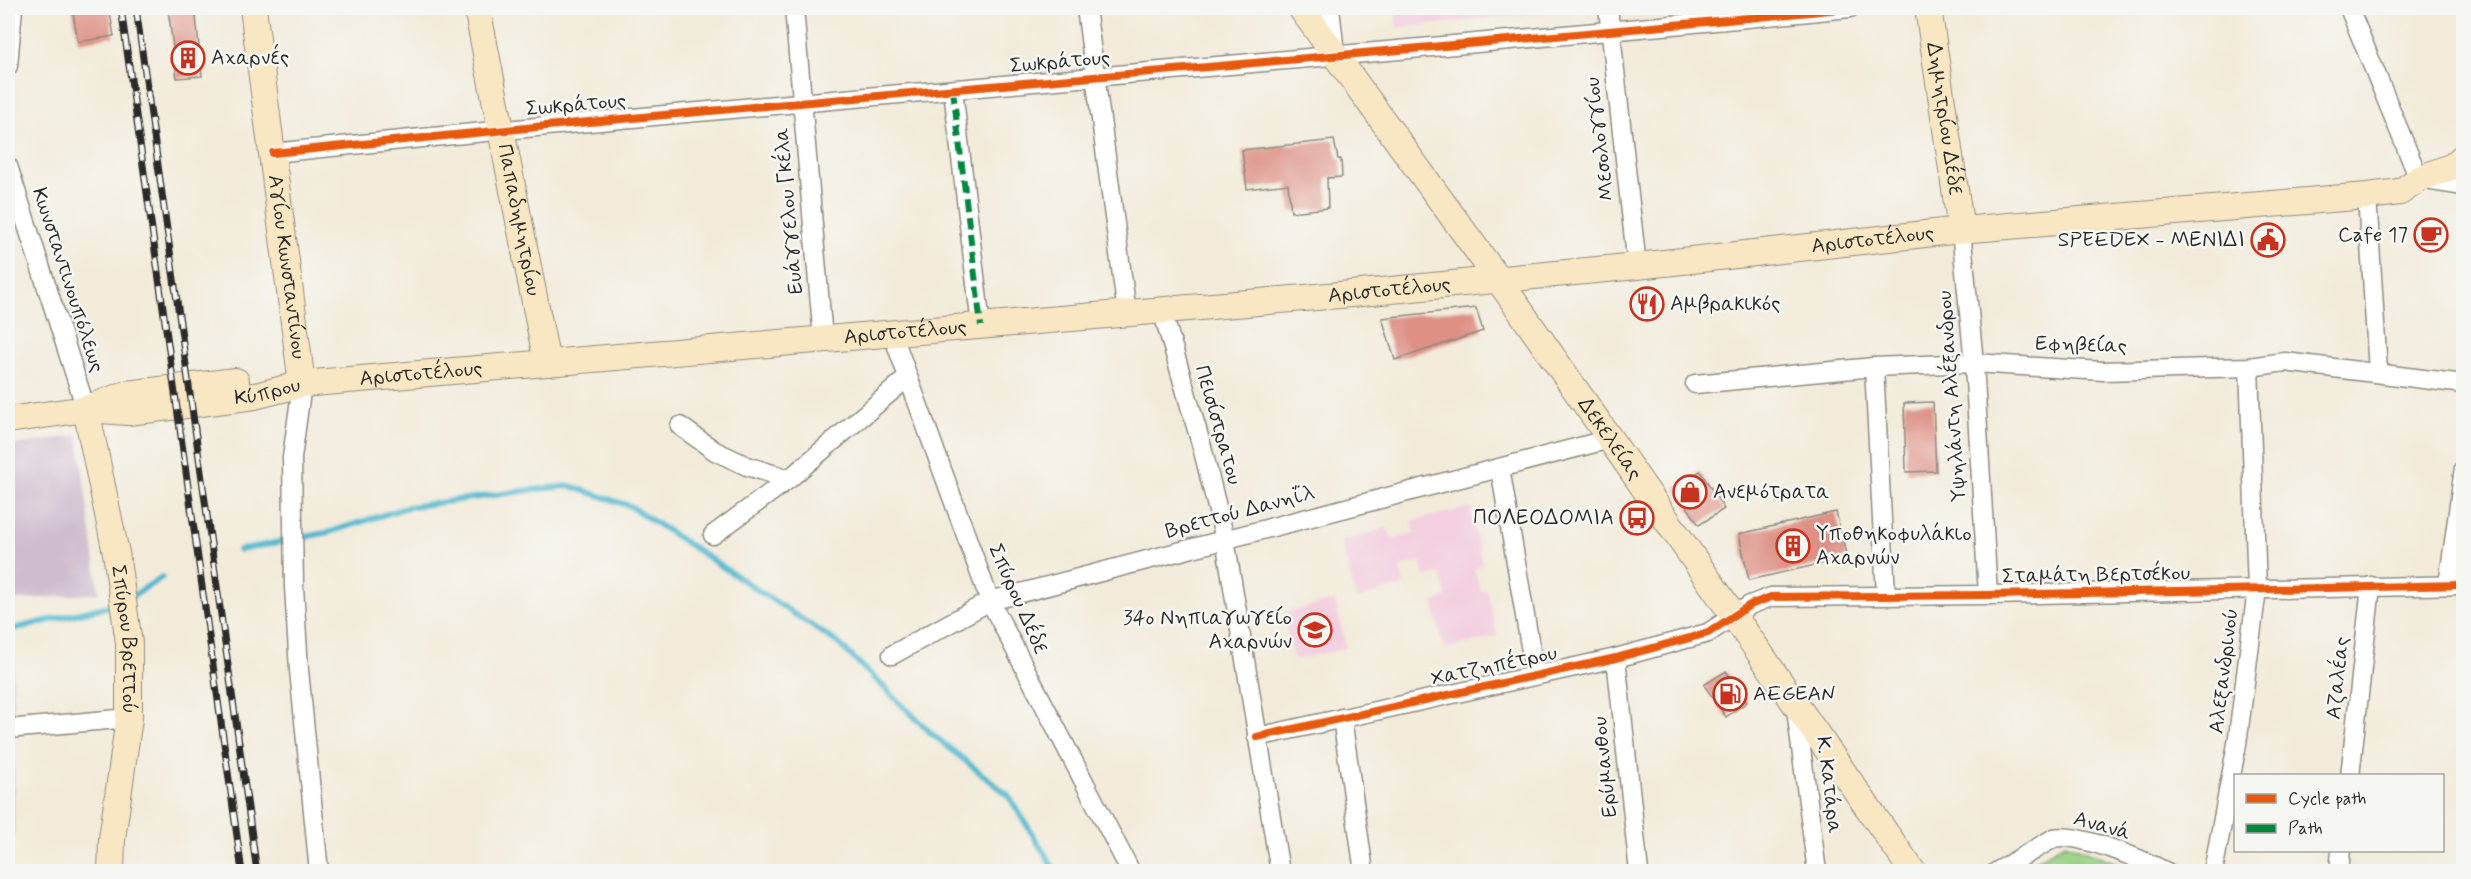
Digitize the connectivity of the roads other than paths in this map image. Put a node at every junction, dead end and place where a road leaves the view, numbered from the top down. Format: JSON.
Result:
{"nodes":[{"id":1,"x":13,"y":8,"type":"edge"},
{"id":2,"x":253,"y":8,"type":"edge"},
{"id":3,"x":477,"y":8,"type":"edge"},
{"id":4,"x":795,"y":8,"type":"edge"},
{"id":5,"x":1086,"y":8,"type":"edge"},
{"id":6,"x":1301,"y":8,"type":"edge"},
{"id":7,"x":1330,"y":8,"type":"edge"},
{"id":8,"x":1608,"y":8,"type":"edge"},
{"id":9,"x":1850,"y":8,"type":"edge"},
{"id":10,"x":1928,"y":8,"type":"edge"},
{"id":11,"x":2349,"y":8,"type":"edge"},
{"id":12,"x":1610,"y":31,"type":"junction"},
{"id":13,"x":1335,"y":55,"type":"junction"},
{"id":14,"x":8,"y":66,"type":"edge"},
{"id":15,"x":1095,"y":77,"type":"junction"},
{"id":16,"x":953,"y":90,"type":"junction"},
{"id":17,"x":802,"y":102,"type":"junction"},
{"id":18,"x":501,"y":130,"type":"junction"},
{"id":19,"x":273,"y":153,"type":"junction"},
{"id":20,"x":2463,"y":156,"type":"edge"},
{"id":21,"x":9,"y":173,"type":"edge"},
{"id":22,"x":2419,"y":179,"type":"junction"},
{"id":23,"x":2463,"y":186,"type":"edge"},
{"id":24,"x":2367,"y":196,"type":"junction"},
{"id":25,"x":1961,"y":230,"type":"junction"},
{"id":26,"x":1637,"y":266,"type":"junction"},
{"id":27,"x":1498,"y":279,"type":"junction"},
{"id":28,"x":1162,"y":310,"type":"junction"},
{"id":29,"x":1127,"y":313,"type":"junction"},
{"id":30,"x":981,"y":326,"type":"junction"},
{"id":31,"x":892,"y":333,"type":"junction"},
{"id":32,"x":823,"y":339,"type":"junction"},
{"id":33,"x":547,"y":363,"type":"junction"},
{"id":34,"x":1974,"y":363,"type":"junction"},
{"id":35,"x":1874,"y":367,"type":"junction"},
{"id":36,"x":2249,"y":367,"type":"junction"},
{"id":37,"x":2378,"y":372,"type":"junction"},
{"id":38,"x":907,"y":378,"type":"junction"},
{"id":39,"x":302,"y":384,"type":"junction"},
{"id":40,"x":1695,"y":384,"type":"dead end"},
{"id":41,"x":2463,"y":384,"type":"edge"},
{"id":42,"x":86,"y":409,"type":"junction"},
{"id":43,"x":8,"y":420,"type":"edge"},
{"id":44,"x":680,"y":426,"type":"dead end"},
{"id":45,"x":1610,"y":439,"type":"junction"},
{"id":46,"x":1500,"y":468,"type":"junction"},
{"id":47,"x":2463,"y":468,"type":"edge"},
{"id":48,"x":789,"y":479,"type":"junction"},
{"id":49,"x":713,"y":535,"type":"dead end"},
{"id":50,"x":1225,"y":539,"type":"junction"},
{"id":51,"x":2456,"y":585,"type":"edge"},
{"id":52,"x":2371,"y":586,"type":"junction"},
{"id":53,"x":2257,"y":590,"type":"junction"},
{"id":54,"x":1886,"y":595,"type":"junction"},
{"id":55,"x":1988,"y":595,"type":"junction"},
{"id":56,"x":990,"y":601,"type":"junction"},
{"id":57,"x":1734,"y":616,"type":"junction"},
{"id":58,"x":892,"y":655,"type":"dead end"},
{"id":59,"x":1616,"y":658,"type":"junction"},
{"id":60,"x":1535,"y":675,"type":"junction"},
{"id":61,"x":1796,"y":704,"type":"junction"},
{"id":62,"x":129,"y":718,"type":"junction"},
{"id":63,"x":1342,"y":718,"type":"junction"},
{"id":64,"x":8,"y":729,"type":"edge"},
{"id":65,"x":1257,"y":737,"type":"junction"},
{"id":66,"x":2350,"y":774,"type":"edge"},
{"id":67,"x":2341,"y":852,"type":"edge"},
{"id":68,"x":111,"y":872,"type":"edge"},
{"id":69,"x":319,"y":872,"type":"edge"},
{"id":70,"x":1131,"y":872,"type":"edge"},
{"id":71,"x":1280,"y":872,"type":"edge"},
{"id":72,"x":1364,"y":872,"type":"edge"},
{"id":73,"x":1639,"y":872,"type":"edge"},
{"id":74,"x":1817,"y":872,"type":"edge"},
{"id":75,"x":1912,"y":872,"type":"edge"},
{"id":76,"x":1996,"y":872,"type":"edge"},
{"id":77,"x":2167,"y":872,"type":"edge"},
{"id":78,"x":2213,"y":872,"type":"edge"},
{"id":79,"x":2339,"y":872,"type":"edge"}],
"edges":[{"from":1,"to":14,"type":"street"},
{"from":2,"to":19,"type":"main road","name":"Αγίου Κωνσταντίνου"},
{"from":3,"to":18,"type":"main road","name":"Παπαδημητρίου"},
{"from":4,"to":17,"type":"street","name":"Ευάγγελου Γκέλα"},
{"from":5,"to":15,"type":"street"},
{"from":6,"to":13,"type":"main road","name":"Δεκελείας"},
{"from":7,"to":13,"type":"street"},
{"from":8,"to":12,"type":"street","name":"Μεσολογγίου"},
{"from":9,"to":12,"type":"street","name":"Σωκράτους"},
{"from":10,"to":25,"type":"main road","name":"Δημητρίου Δέδε"},
{"from":11,"to":22,"type":"street"},
{"from":12,"to":13,"type":"street","name":"Σωκράτους"},
{"from":12,"to":26,"type":"street","name":"Μεσολογγίου"},
{"from":13,"to":15,"type":"street","name":"Σωκράτους"},
{"from":13,"to":27,"type":"main road","name":"Δεκελείας"},
{"from":15,"to":16,"type":"street","name":"Σωκράτους"},
{"from":15,"to":29,"type":"street"},
{"from":16,"to":17,"type":"street","name":"Σωκράτους"},
{"from":16,"to":30,"type":"street"},
{"from":17,"to":18,"type":"street","name":"Σωκράτους"},
{"from":17,"to":32,"type":"street","name":"Ευάγγελου Γκέλα"},
{"from":18,"to":19,"type":"street","name":"Σωκράτους"},
{"from":18,"to":33,"type":"main road","name":"Παπαδημητρίου"},
{"from":19,"to":39,"type":"main road","name":"Αγίου Κωνσταντίνου"},
{"from":20,"to":22,"type":"main road","name":"Αριστοτέλους"},
{"from":21,"to":42,"type":"street","name":"Κωνσταντινουπόλεως"},
{"from":22,"to":23,"type":"street"},
{"from":22,"to":24,"type":"main road","name":"Αριστοτέλους"},
{"from":24,"to":25,"type":"main road","name":"Αριστοτέλους"},
{"from":24,"to":37,"type":"street"},
{"from":25,"to":26,"type":"main road","name":"Αριστοτέλους"},
{"from":25,"to":34,"type":"street","name":"Υψηλάντη Αλέξανδρου"},
{"from":26,"to":27,"type":"main road","name":"Αριστοτέλους"},
{"from":27,"to":28,"type":"main road","name":"Αριστοτέλους"},
{"from":27,"to":45,"type":"main road","name":"Δεκελείας"},
{"from":28,"to":29,"type":"main road","name":"Αριστοτέλους"},
{"from":28,"to":50,"type":"street","name":"Πεισίστρατου"},
{"from":29,"to":30,"type":"main road","name":"Αριστοτέλους"},
{"from":30,"to":31,"type":"main road","name":"Αριστοτέλους"},
{"from":31,"to":32,"type":"main road","name":"Αριστοτέλους"},
{"from":31,"to":38,"type":"street","name":"Σπύρου Δέδε"},
{"from":32,"to":33,"type":"main road","name":"Αριστοτέλους"},
{"from":33,"to":39,"type":"main road","name":"Αριστοτέλους"},
{"from":34,"to":35,"type":"street","name":"Εφηβείας"},
{"from":34,"to":36,"type":"street","name":"Εφηβείας"},
{"from":34,"to":55,"type":"street","name":"Υψηλάντη Αλέξανδρου"},
{"from":35,"to":40,"type":"street","name":"Εφηβείας"},
{"from":35,"to":54,"type":"street"},
{"from":36,"to":37,"type":"street","name":"Εφηβείας"},
{"from":36,"to":53,"type":"street","name":"Αλεξανδρινού"},
{"from":37,"to":41,"type":"street","name":"Εφηβείας"},
{"from":38,"to":48,"type":"street"},
{"from":38,"to":56,"type":"street","name":"Σπύρου Δέδε"},
{"from":39,"to":42,"type":"main road","name":"Κύπρου"},
{"from":39,"to":69,"type":"street"},
{"from":42,"to":43,"type":"main road","name":"Κύπρου"},
{"from":42,"to":62,"type":"main road","name":"Σπύρου Βρεττού"},
{"from":44,"to":48,"type":"street"},
{"from":45,"to":46,"type":"street","name":"Βρεττού Δανηΐλ"},
{"from":45,"to":57,"type":"main road","name":"Δεκελείας"},
{"from":46,"to":50,"type":"street","name":"Βρεττού Δανηΐλ"},
{"from":46,"to":60,"type":"street"},
{"from":47,"to":51,"type":"street"},
{"from":48,"to":49,"type":"street"},
{"from":50,"to":56,"type":"street","name":"Βρεττού Δανηΐλ"},
{"from":50,"to":65,"type":"street","name":"Πεισίστρατου"},
{"from":51,"to":52,"type":"street","name":"Σταμάτη Βερτσέκου"},
{"from":52,"to":53,"type":"street","name":"Σταμάτη Βερτσέκου"},
{"from":52,"to":66,"type":"street","name":"Αζαλέας"},
{"from":53,"to":55,"type":"street","name":"Σταμάτη Βερτσέκου"},
{"from":53,"to":78,"type":"street","name":"Αλεξανδρινού"},
{"from":54,"to":55,"type":"street","name":"Σταμάτη Βερτσέκου"},
{"from":54,"to":57,"type":"street","name":"Σταμάτη Βερτσέκου"},
{"from":56,"to":58,"type":"street","name":"Βρεττού Δανηΐλ"},
{"from":56,"to":70,"type":"street","name":"Σπύρου Δέδε"},
{"from":57,"to":59,"type":"street","name":"Χατζηπέτρου"},
{"from":57,"to":61,"type":"main road","name":"Δεκελείας"},
{"from":59,"to":60,"type":"street","name":"Χατζηπέτρου"},
{"from":59,"to":73,"type":"street","name":"Ερύμανθου"},
{"from":60,"to":63,"type":"street","name":"Χατζηπέτρου"},
{"from":61,"to":74,"type":"street","name":"Κ. Κατάρα"},
{"from":61,"to":75,"type":"main road","name":"Δεκελείας"},
{"from":62,"to":64,"type":"street"},
{"from":62,"to":68,"type":"main road","name":"Σπύρου Βρεττού"},
{"from":63,"to":65,"type":"street","name":"Χατζηπέτρου"},
{"from":63,"to":72,"type":"street"},
{"from":65,"to":71,"type":"street","name":"Πεισίστρατου"},
{"from":67,"to":79,"type":"street"},
{"from":76,"to":77,"type":"street","name":"Ανανά"}]}
